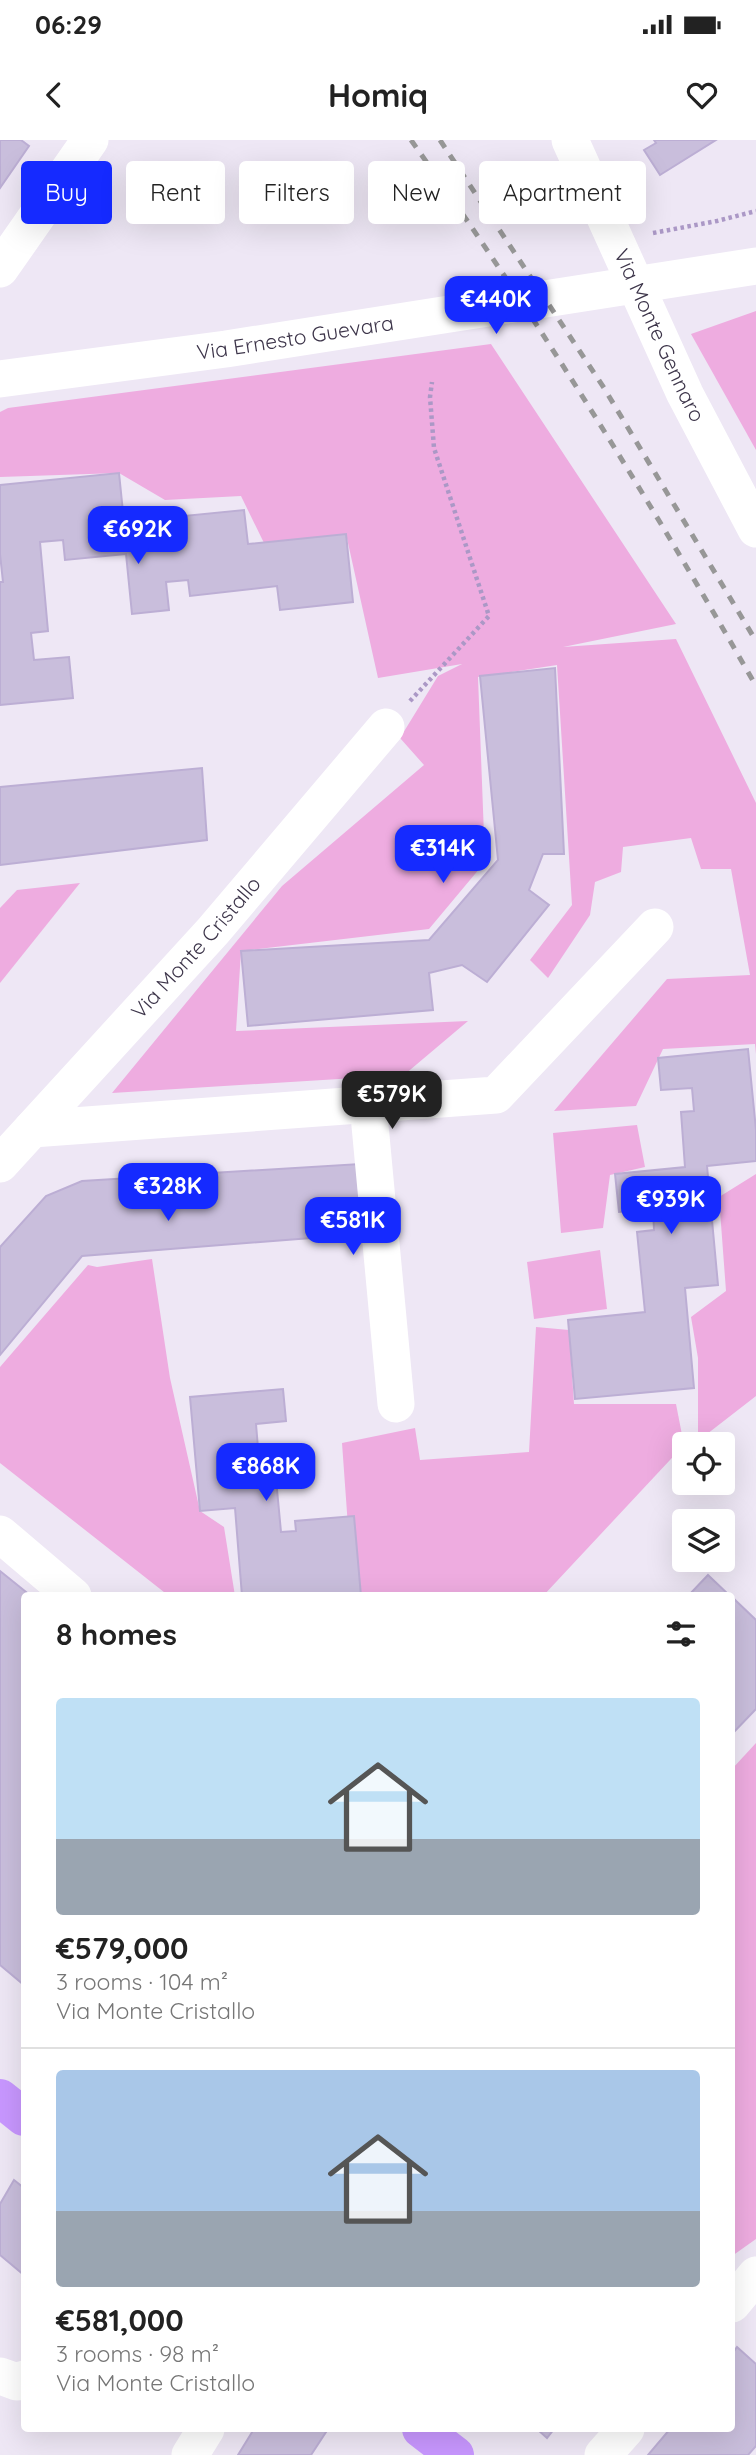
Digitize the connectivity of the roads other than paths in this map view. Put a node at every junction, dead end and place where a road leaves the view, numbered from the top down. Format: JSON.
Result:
{"nodes":[{"id":1,"x":90,"y":140,"type":"edge"},
{"id":2,"x":570,"y":140,"type":"edge"},
{"id":3,"x":756,"y":266,"type":"edge"},
{"id":4,"x":0,"y":269,"type":"edge"},
{"id":5,"x":0,"y":379,"type":"edge"},
{"id":6,"x":756,"y":528,"type":"edge"},
{"id":7,"x":397,"y":716,"type":"road end"},
{"id":8,"x":655,"y":927,"type":"dead end"},
{"id":9,"x":368,"y":1104,"type":"junction"},
{"id":10,"x":32,"y":1129,"type":"junction"},
{"id":11,"x":0,"y":1164,"type":"edge"},
{"id":12,"x":396,"y":1404,"type":"dead end"},
{"id":13,"x":0,"y":1534,"type":"edge"},
{"id":14,"x":67,"y":1592,"type":"edge"},
{"id":15,"x":756,"y":2275,"type":"edge"},
{"id":16,"x":735,"y":2300,"type":"edge"},
{"id":17,"x":0,"y":2376,"type":"edge"},
{"id":18,"x":21,"y":2380,"type":"edge"},
{"id":19,"x":204,"y":2432,"type":"edge"},
{"id":20,"x":425,"y":2432,"type":"edge"},
{"id":21,"x":622,"y":2432,"type":"edge"},
{"id":22,"x":190,"y":2455,"type":"edge"},
{"id":23,"x":454,"y":2455,"type":"edge"},
{"id":24,"x":603,"y":2455,"type":"edge"}],
"edges":[{"from":1,"to":4,"type":"street"},
{"from":2,"to":6,"type":"street","name":"Via Monte Gennaro"},
{"from":3,"to":5,"type":"street","name":"Via Ernesto Guevara"},
{"from":7,"to":10,"type":"street","name":"Via Monte Cristallo"},
{"from":8,"to":9,"type":"street"},
{"from":9,"to":10,"type":"street"},
{"from":9,"to":12,"type":"street"},
{"from":10,"to":11,"type":"street","name":"Via Monte Cristallo"},
{"from":13,"to":14,"type":"street"},
{"from":15,"to":16,"type":"street"},
{"from":17,"to":18,"type":"street"},
{"from":19,"to":22,"type":"street"},
{"from":20,"to":23,"type":"main road"},
{"from":21,"to":24,"type":"street"}]}
